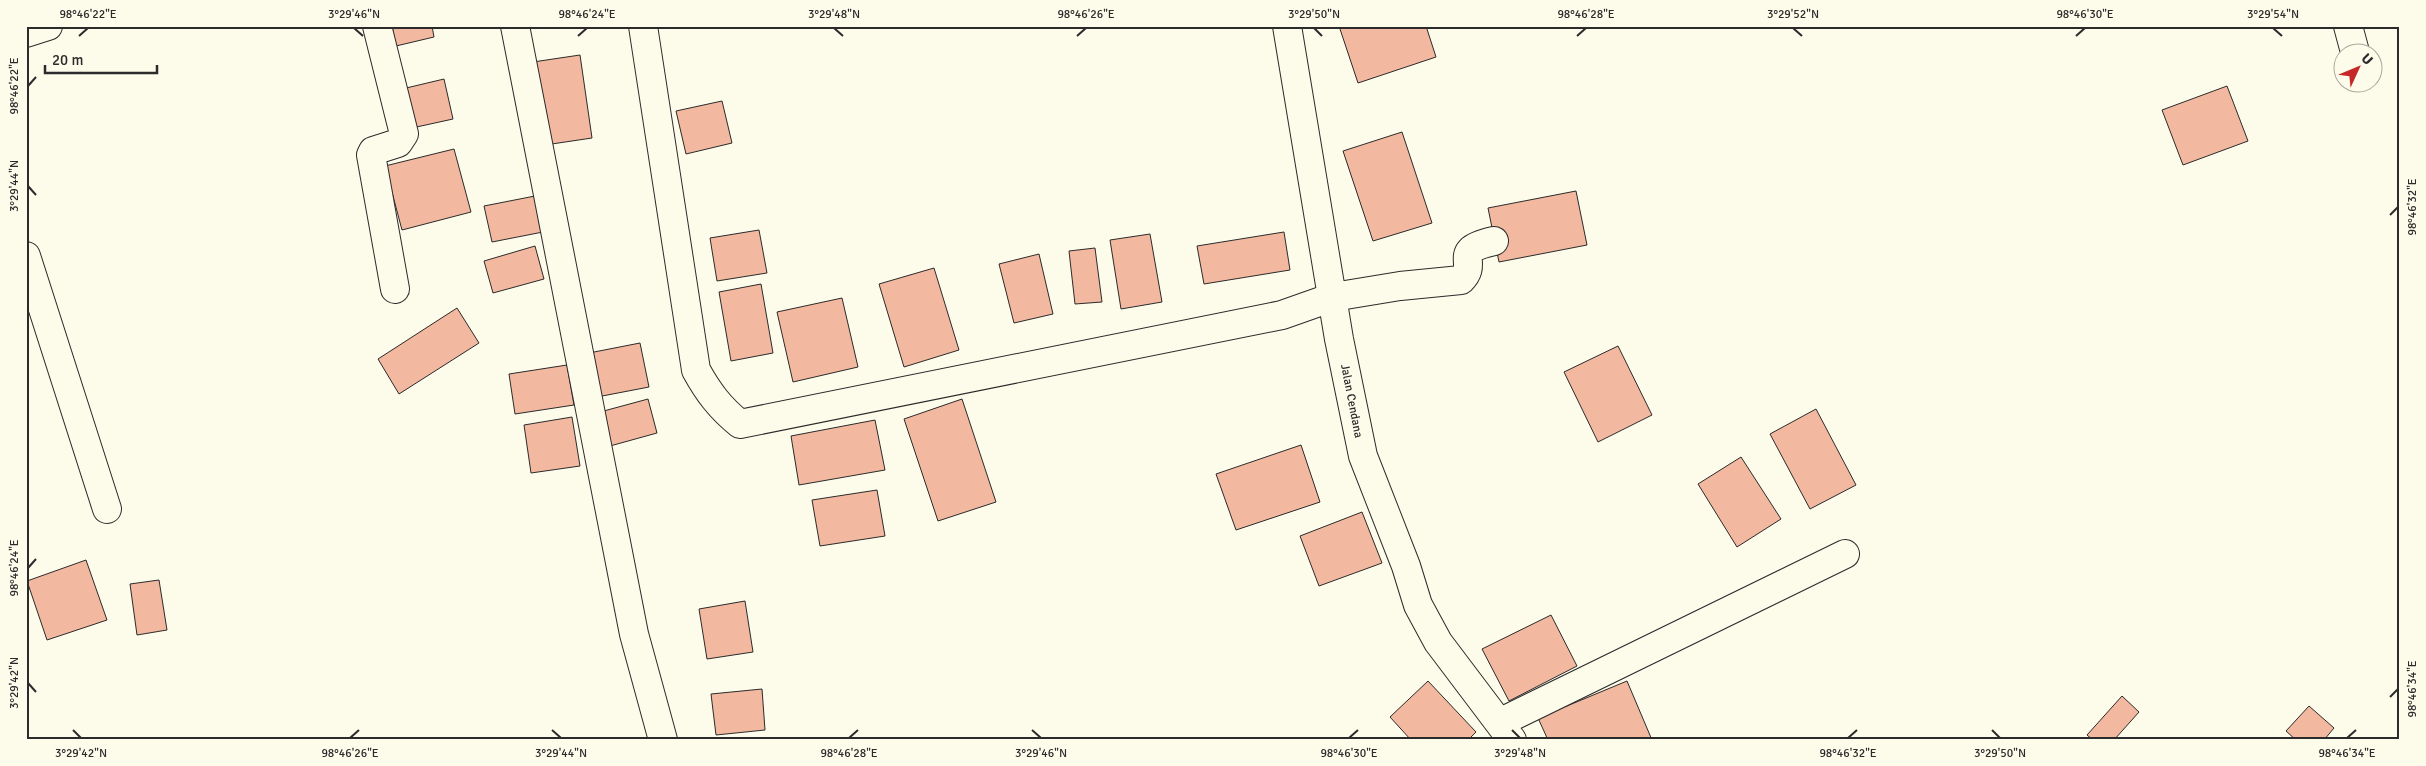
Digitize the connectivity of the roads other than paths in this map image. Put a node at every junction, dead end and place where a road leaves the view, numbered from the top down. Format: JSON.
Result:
{"nodes":[{"id":1,"x":48,"y":26,"type":"edge"},
{"id":2,"x":377,"y":26,"type":"edge"},
{"id":3,"x":515,"y":26,"type":"edge"},
{"id":4,"x":644,"y":26,"type":"edge"},
{"id":5,"x":1287,"y":26,"type":"edge"},
{"id":6,"x":2348,"y":26,"type":"edge"},
{"id":7,"x":26,"y":33,"type":"edge"},
{"id":8,"x":2352,"y":42,"type":"edge"},
{"id":9,"x":1494,"y":241,"type":"dead end"},
{"id":10,"x":26,"y":256,"type":"edge"},
{"id":11,"x":395,"y":289,"type":"dead end"},
{"id":12,"x":1333,"y":297,"type":"junction"},
{"id":13,"x":107,"y":509,"type":"dead end"},
{"id":14,"x":1845,"y":554,"type":"dead end"},
{"id":15,"x":1507,"y":731,"type":"edge"},
{"id":16,"x":663,"y":740,"type":"edge"}],
"edges":[{"from":1,"to":7,"type":"street"},
{"from":2,"to":11,"type":"street"},
{"from":3,"to":16,"type":"street"},
{"from":4,"to":12,"type":"street"},
{"from":5,"to":12,"type":"street","name":"Jalan Cendana"},
{"from":6,"to":8,"type":"street"},
{"from":9,"to":12,"type":"street"},
{"from":10,"to":13,"type":"street"},
{"from":12,"to":15,"type":"street","name":"Jalan Cendana"},
{"from":14,"to":15,"type":"street"}]}
